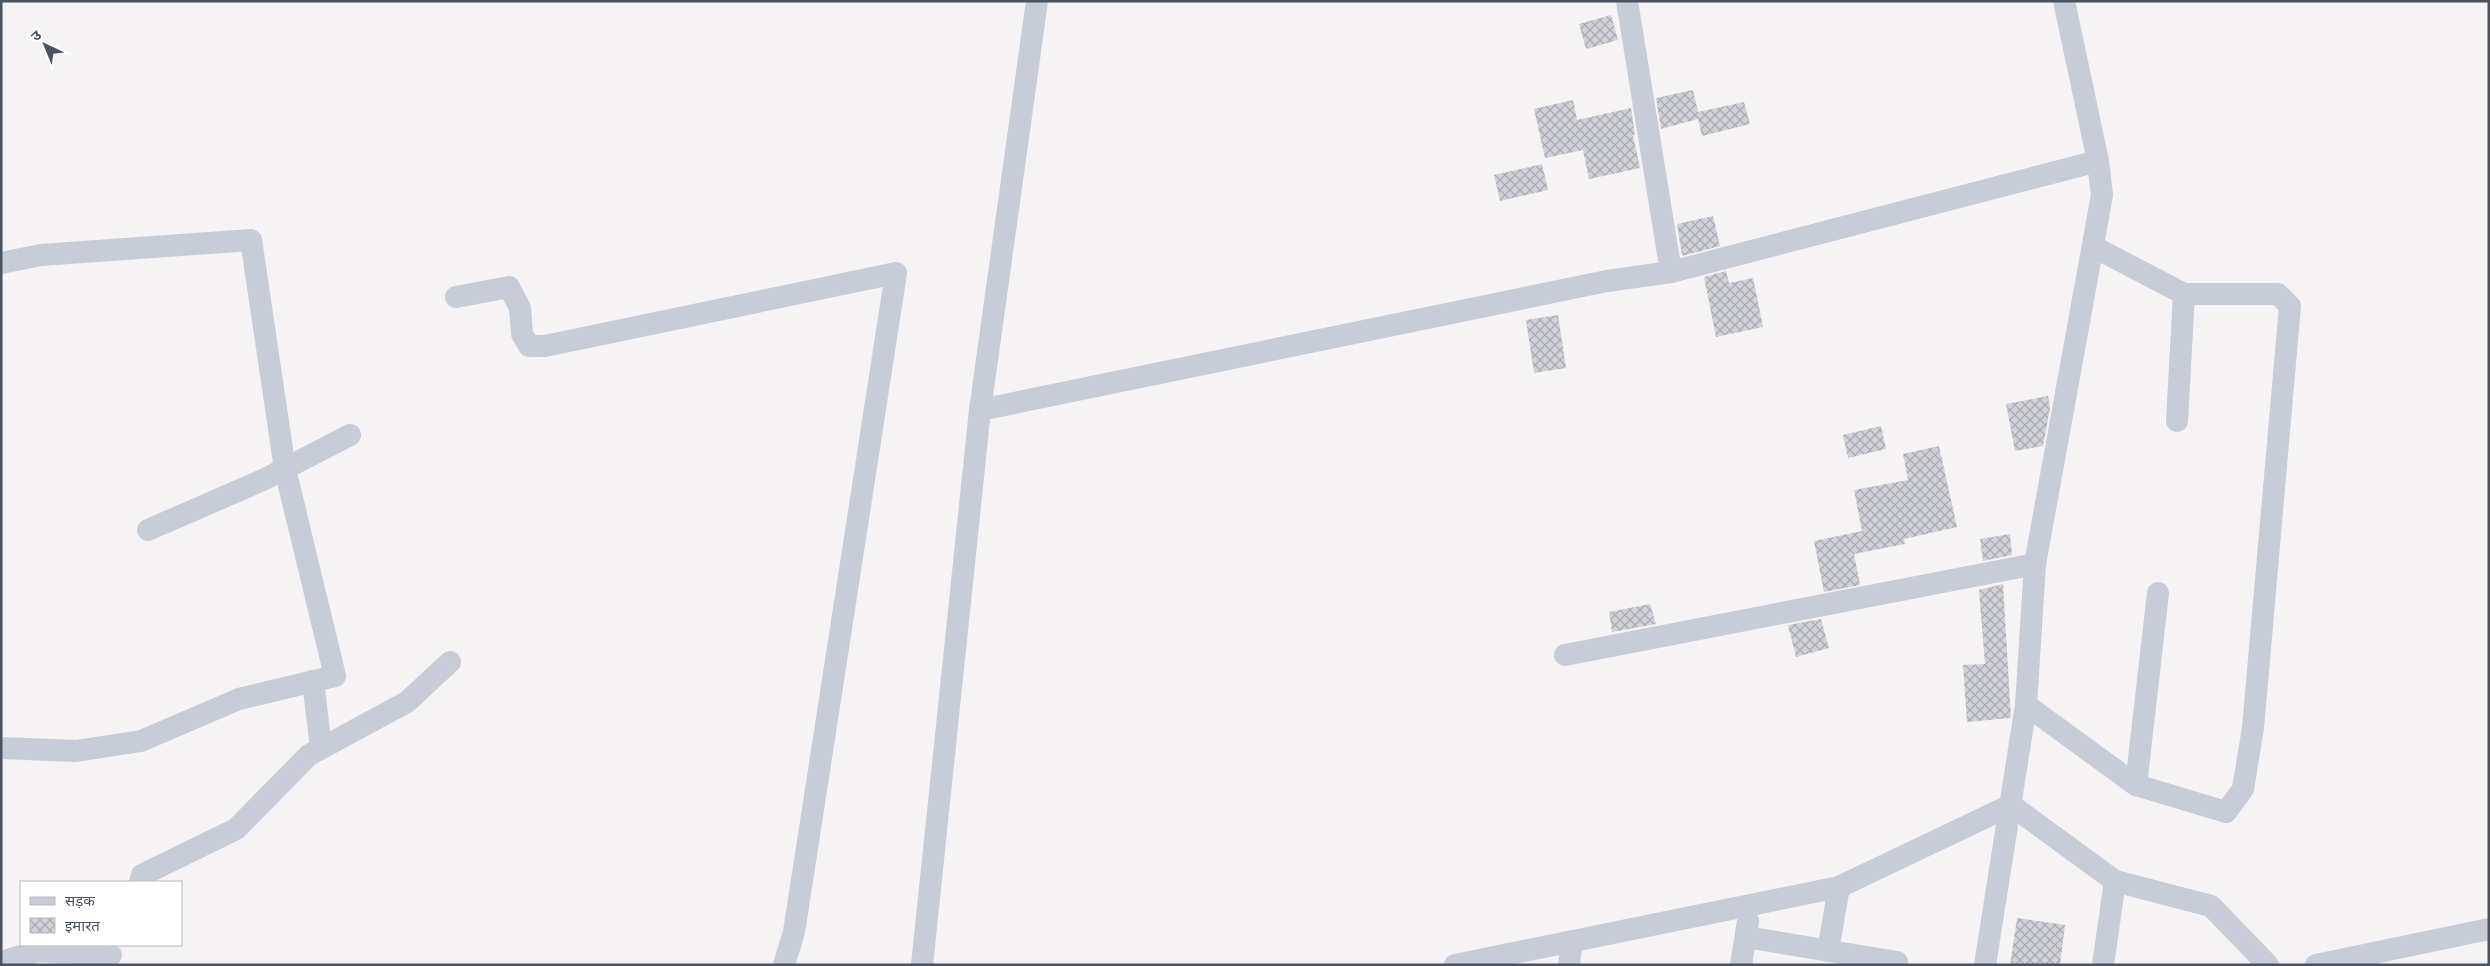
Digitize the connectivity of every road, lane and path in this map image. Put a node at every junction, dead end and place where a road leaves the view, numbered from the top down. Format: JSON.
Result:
{"nodes":[{"id":1,"x":1037,"y":1,"type":"edge"},
{"id":2,"x":1627,"y":1,"type":"edge"},
{"id":3,"x":2064,"y":1,"type":"edge"},
{"id":4,"x":2098,"y":161,"type":"junction"},
{"id":5,"x":2094,"y":247,"type":"junction"},
{"id":6,"x":1,"y":263,"type":"edge"},
{"id":7,"x":1671,"y":272,"type":"junction"},
{"id":8,"x":2184,"y":294,"type":"junction"},
{"id":9,"x":456,"y":297,"type":"dead end"},
{"id":10,"x":980,"y":410,"type":"junction"},
{"id":11,"x":2178,"y":420,"type":"dead end"},
{"id":12,"x":350,"y":435,"type":"dead end"},
{"id":13,"x":285,"y":469,"type":"junction"},
{"id":14,"x":148,"y":530,"type":"dead end"},
{"id":15,"x":2035,"y":564,"type":"junction"},
{"id":16,"x":2158,"y":593,"type":"dead end"},
{"id":17,"x":1565,"y":655,"type":"dead end"},
{"id":18,"x":450,"y":662,"type":"dead end"},
{"id":19,"x":313,"y":681,"type":"junction"},
{"id":20,"x":2026,"y":705,"type":"junction"},
{"id":21,"x":1,"y":748,"type":"edge"},
{"id":22,"x":321,"y":748,"type":"junction"},
{"id":23,"x":2136,"y":784,"type":"junction"},
{"id":24,"x":2011,"y":805,"type":"junction"},
{"id":25,"x":140,"y":881,"type":"edge"},
{"id":26,"x":2115,"y":881,"type":"junction"},
{"id":27,"x":1839,"y":886,"type":"junction"},
{"id":28,"x":1750,"y":905,"type":"junction"},
{"id":29,"x":2489,"y":929,"type":"edge"},
{"id":30,"x":1746,"y":937,"type":"junction"},
{"id":31,"x":1572,"y":941,"type":"junction"},
{"id":32,"x":1828,"y":951,"type":"junction"},
{"id":33,"x":112,"y":955,"type":"edge"},
{"id":34,"x":1,"y":962,"type":"edge"},
{"id":35,"x":1484,"y":962,"type":"edge"},
{"id":36,"x":1897,"y":962,"type":"dead end"},
{"id":37,"x":784,"y":965,"type":"edge"},
{"id":38,"x":922,"y":965,"type":"edge"},
{"id":39,"x":1455,"y":965,"type":"edge"},
{"id":40,"x":1569,"y":965,"type":"edge"},
{"id":41,"x":1741,"y":965,"type":"edge"},
{"id":42,"x":1985,"y":965,"type":"edge"},
{"id":43,"x":2103,"y":965,"type":"edge"},
{"id":44,"x":2268,"y":965,"type":"edge"},
{"id":45,"x":2316,"y":965,"type":"edge"}],
"edges":[{"from":1,"to":10,"type":"street"},
{"from":2,"to":7,"type":"street"},
{"from":3,"to":4,"type":"street"},
{"from":4,"to":5,"type":"street"},
{"from":4,"to":7,"type":"street"},
{"from":5,"to":8,"type":"street"},
{"from":5,"to":15,"type":"street"},
{"from":6,"to":13,"type":"street"},
{"from":7,"to":10,"type":"street"},
{"from":8,"to":11,"type":"street"},
{"from":8,"to":23,"type":"street"},
{"from":9,"to":37,"type":"street"},
{"from":10,"to":38,"type":"street"},
{"from":12,"to":13,"type":"street"},
{"from":13,"to":14,"type":"street"},
{"from":13,"to":19,"type":"street"},
{"from":15,"to":17,"type":"street"},
{"from":15,"to":20,"type":"street"},
{"from":16,"to":23,"type":"street"},
{"from":18,"to":22,"type":"street"},
{"from":19,"to":21,"type":"street"},
{"from":19,"to":22,"type":"street"},
{"from":20,"to":23,"type":"street"},
{"from":20,"to":24,"type":"street"},
{"from":22,"to":25,"type":"street"},
{"from":24,"to":26,"type":"street"},
{"from":24,"to":27,"type":"street"},
{"from":24,"to":42,"type":"street"},
{"from":26,"to":43,"type":"street"},
{"from":26,"to":44,"type":"street"},
{"from":27,"to":28,"type":"street"},
{"from":27,"to":32,"type":"street"},
{"from":28,"to":30,"type":"street"},
{"from":28,"to":31,"type":"street"},
{"from":29,"to":45,"type":"street"},
{"from":30,"to":32,"type":"street"},
{"from":30,"to":41,"type":"street"},
{"from":31,"to":35,"type":"street"},
{"from":31,"to":40,"type":"street"},
{"from":32,"to":36,"type":"street"},
{"from":33,"to":34,"type":"street"},
{"from":35,"to":39,"type":"street"}]}
